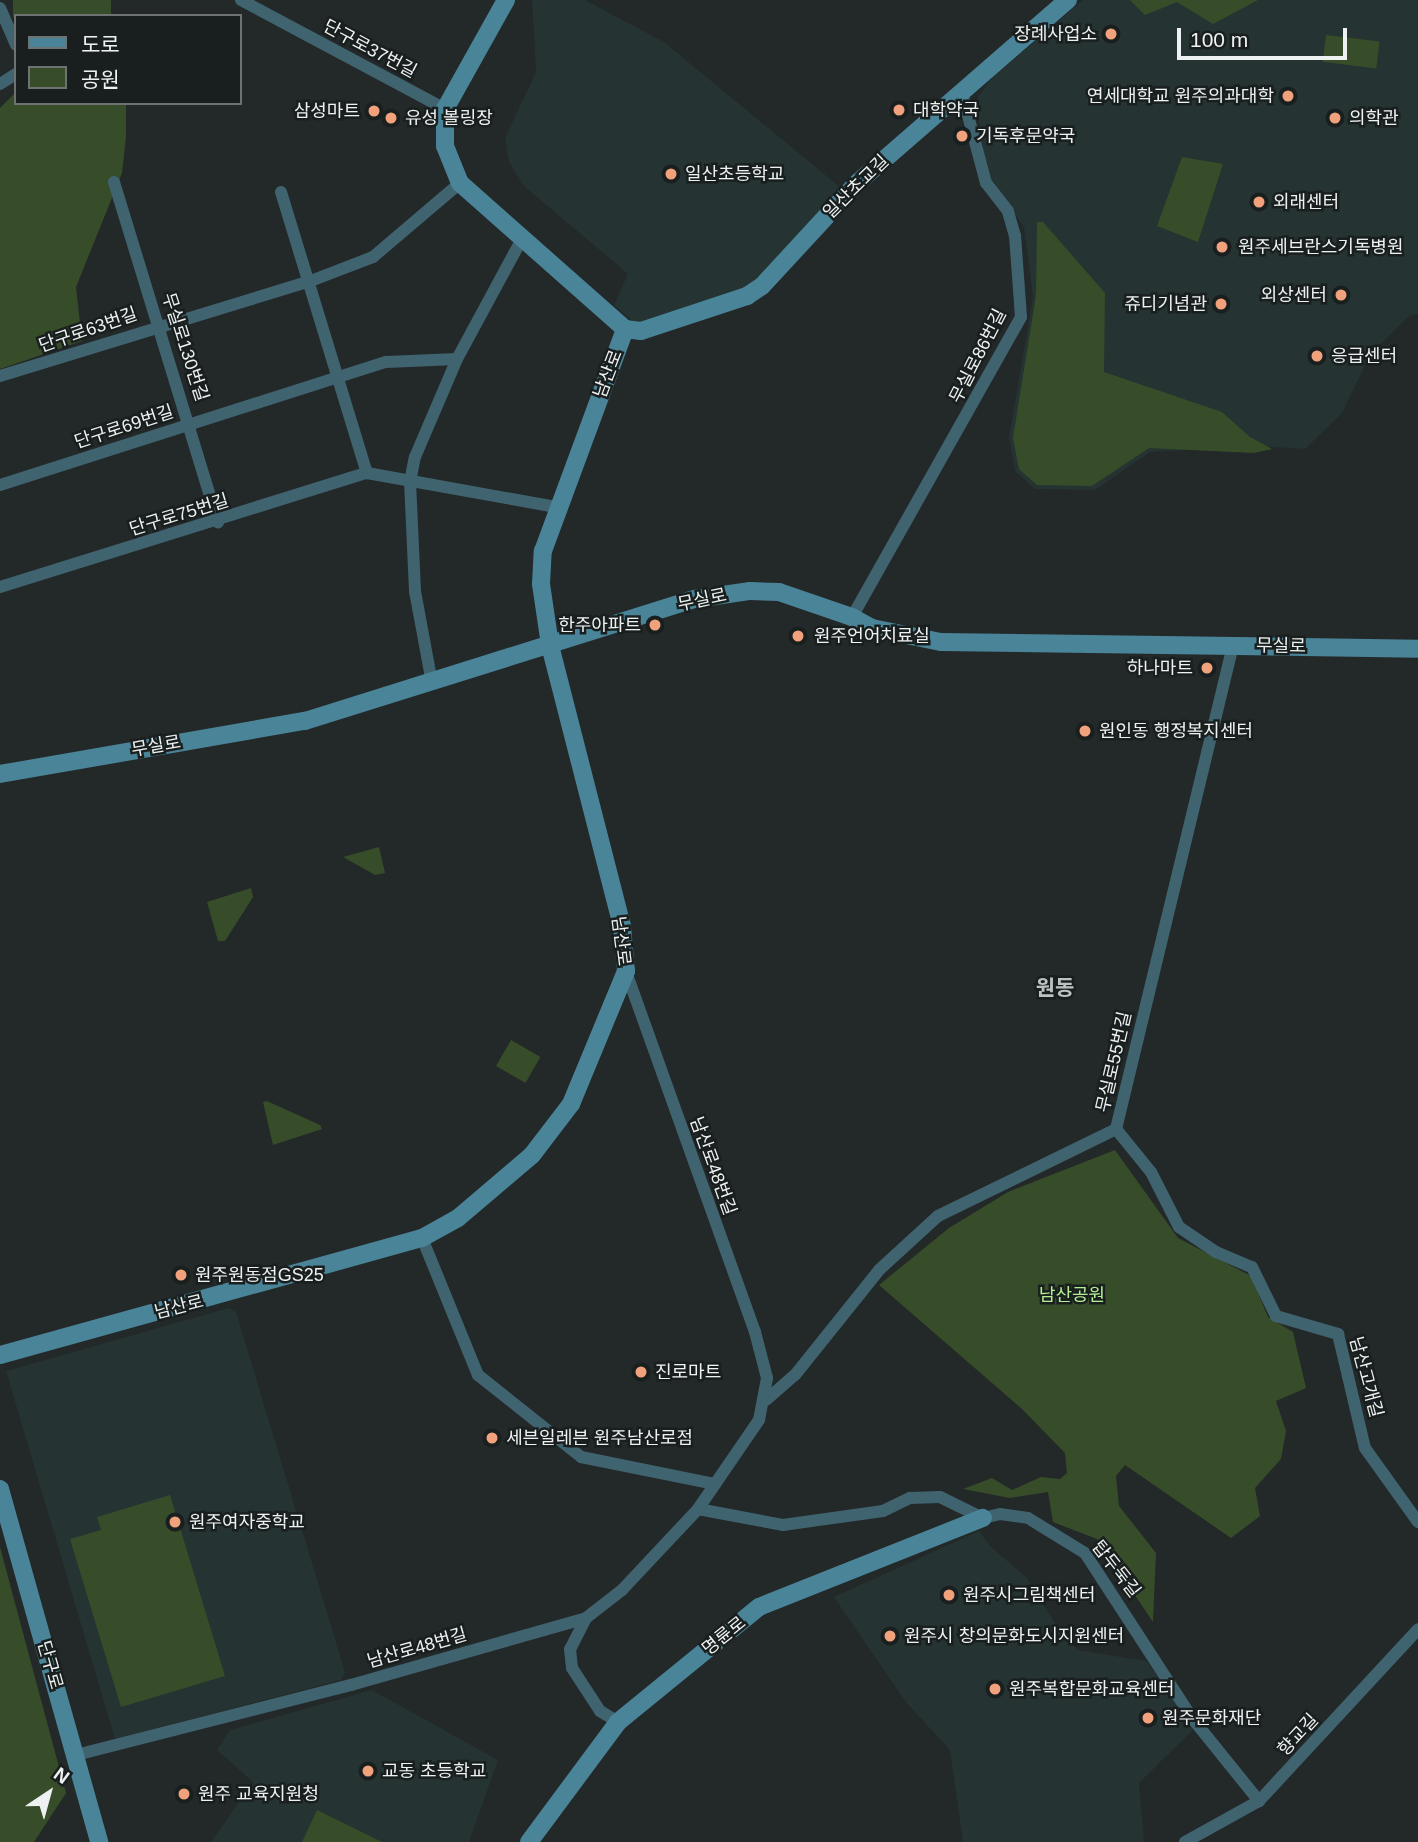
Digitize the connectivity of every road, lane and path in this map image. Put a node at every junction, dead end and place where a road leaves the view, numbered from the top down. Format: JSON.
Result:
{"nodes":[{"id":1,"x":241,"y":0,"type":"edge"},
{"id":2,"x":506,"y":0,"type":"edge"},
{"id":3,"x":1068,"y":0,"type":"edge"},
{"id":4,"x":0,"y":8,"type":"edge"},
{"id":5,"x":14,"y":40,"type":"edge"},
{"id":6,"x":962,"y":93,"type":"junction"},
{"id":7,"x":445,"y":109,"type":"junction"},
{"id":8,"x":114,"y":182,"type":"dead end"},
{"id":9,"x":460,"y":183,"type":"junction"},
{"id":10,"x":281,"y":192,"type":"dead end"},
{"id":11,"x":523,"y":237,"type":"junction"},
{"id":12,"x":308,"y":282,"type":"junction"},
{"id":13,"x":159,"y":324,"type":"junction"},
{"id":14,"x":625,"y":329,"type":"junction"},
{"id":15,"x":457,"y":359,"type":"junction"},
{"id":16,"x":0,"y":376,"type":"edge"},
{"id":17,"x":340,"y":380,"type":"junction"},
{"id":18,"x":191,"y":424,"type":"junction"},
{"id":19,"x":367,"y":473,"type":"junction"},
{"id":20,"x":410,"y":482,"type":"junction"},
{"id":21,"x":0,"y":485,"type":"edge"},
{"id":22,"x":556,"y":508,"type":"junction"},
{"id":23,"x":218,"y":522,"type":"junction"},
{"id":24,"x":0,"y":587,"type":"edge"},
{"id":25,"x":852,"y":617,"type":"junction"},
{"id":26,"x":550,"y":645,"type":"junction"},
{"id":27,"x":1233,"y":646,"type":"junction"},
{"id":28,"x":1418,"y":649,"type":"edge"},
{"id":29,"x":432,"y":683,"type":"junction"},
{"id":30,"x":0,"y":774,"type":"edge"},
{"id":31,"x":626,"y":971,"type":"junction"},
{"id":32,"x":1116,"y":1129,"type":"junction"},
{"id":33,"x":422,"y":1238,"type":"junction"},
{"id":34,"x":0,"y":1355,"type":"edge"},
{"id":35,"x":766,"y":1400,"type":"junction"},
{"id":36,"x":715,"y":1483,"type":"junction"},
{"id":37,"x":0,"y":1489,"type":"edge"},
{"id":38,"x":698,"y":1509,"type":"junction"},
{"id":39,"x":984,"y":1518,"type":"junction"},
{"id":40,"x":1418,"y":1522,"type":"edge"},
{"id":41,"x":586,"y":1618,"type":"junction"},
{"id":42,"x":1418,"y":1629,"type":"edge"},
{"id":43,"x":618,"y":1722,"type":"junction"},
{"id":44,"x":76,"y":1755,"type":"junction"},
{"id":45,"x":1259,"y":1801,"type":"junction"},
{"id":46,"x":99,"y":1842,"type":"edge"},
{"id":47,"x":529,"y":1842,"type":"edge"},
{"id":48,"x":1185,"y":1842,"type":"edge"}],
"edges":[{"from":1,"to":7,"type":"street","name":"단구로37번길"},
{"from":2,"to":7,"type":"street","name":"남산로"},
{"from":3,"to":6,"type":"street","name":"일산초교길"},
{"from":4,"to":5,"type":"street"},
{"from":6,"to":14,"type":"street","name":"일산초교길"},
{"from":6,"to":25,"type":"street","name":"무실로86번길"},
{"from":7,"to":9,"type":"street","name":"남산로"},
{"from":8,"to":13,"type":"street","name":"무실로130번길"},
{"from":9,"to":11,"type":"street","name":"남산로"},
{"from":9,"to":12,"type":"street","name":"단구로63번길"},
{"from":10,"to":12,"type":"street"},
{"from":11,"to":14,"type":"street","name":"남산로"},
{"from":11,"to":15,"type":"street"},
{"from":12,"to":13,"type":"street","name":"단구로63번길"},
{"from":12,"to":17,"type":"street"},
{"from":13,"to":16,"type":"street","name":"단구로63번길"},
{"from":13,"to":18,"type":"street","name":"무실로130번길"},
{"from":14,"to":22,"type":"street","name":"남산로"},
{"from":15,"to":17,"type":"street","name":"단구로69번길"},
{"from":15,"to":20,"type":"street"},
{"from":17,"to":18,"type":"street","name":"단구로69번길"},
{"from":17,"to":19,"type":"street"},
{"from":18,"to":21,"type":"street","name":"단구로69번길"},
{"from":18,"to":23,"type":"street","name":"무실로130번길"},
{"from":19,"to":20,"type":"street"},
{"from":19,"to":23,"type":"street","name":"단구로75번길"},
{"from":20,"to":22,"type":"street"},
{"from":20,"to":29,"type":"street"},
{"from":22,"to":26,"type":"street","name":"남산로"},
{"from":23,"to":24,"type":"street","name":"단구로75번길"},
{"from":25,"to":26,"type":"street","name":"무실로"},
{"from":25,"to":27,"type":"street","name":"무실로"},
{"from":26,"to":29,"type":"street","name":"무실로"},
{"from":26,"to":31,"type":"street","name":"남산로"},
{"from":27,"to":28,"type":"street","name":"무실로"},
{"from":27,"to":32,"type":"street","name":"무실로55번길"},
{"from":29,"to":30,"type":"street","name":"무실로"},
{"from":31,"to":33,"type":"street","name":"남산로"},
{"from":31,"to":35,"type":"street","name":"남산로48번길"},
{"from":32,"to":35,"type":"street","name":"무실로55번길"},
{"from":32,"to":40,"type":"street","name":"남산고개길"},
{"from":33,"to":34,"type":"street","name":"남산로"},
{"from":33,"to":36,"type":"street"},
{"from":35,"to":36,"type":"street","name":"남산로48번길"},
{"from":36,"to":38,"type":"street","name":"남산로48번길"},
{"from":37,"to":44,"type":"street","name":"단구로"},
{"from":38,"to":39,"type":"street","name":"탑두둑길"},
{"from":38,"to":41,"type":"street","name":"남산로48번길"},
{"from":39,"to":43,"type":"street","name":"명륜로"},
{"from":39,"to":45,"type":"street","name":"탑두둑길"},
{"from":41,"to":43,"type":"street"},
{"from":41,"to":44,"type":"street","name":"남산로48번길"},
{"from":42,"to":45,"type":"street","name":"향교길"},
{"from":43,"to":47,"type":"street","name":"명륜로"},
{"from":44,"to":46,"type":"street","name":"단구로"},
{"from":45,"to":48,"type":"street","name":"향교길"}]}
